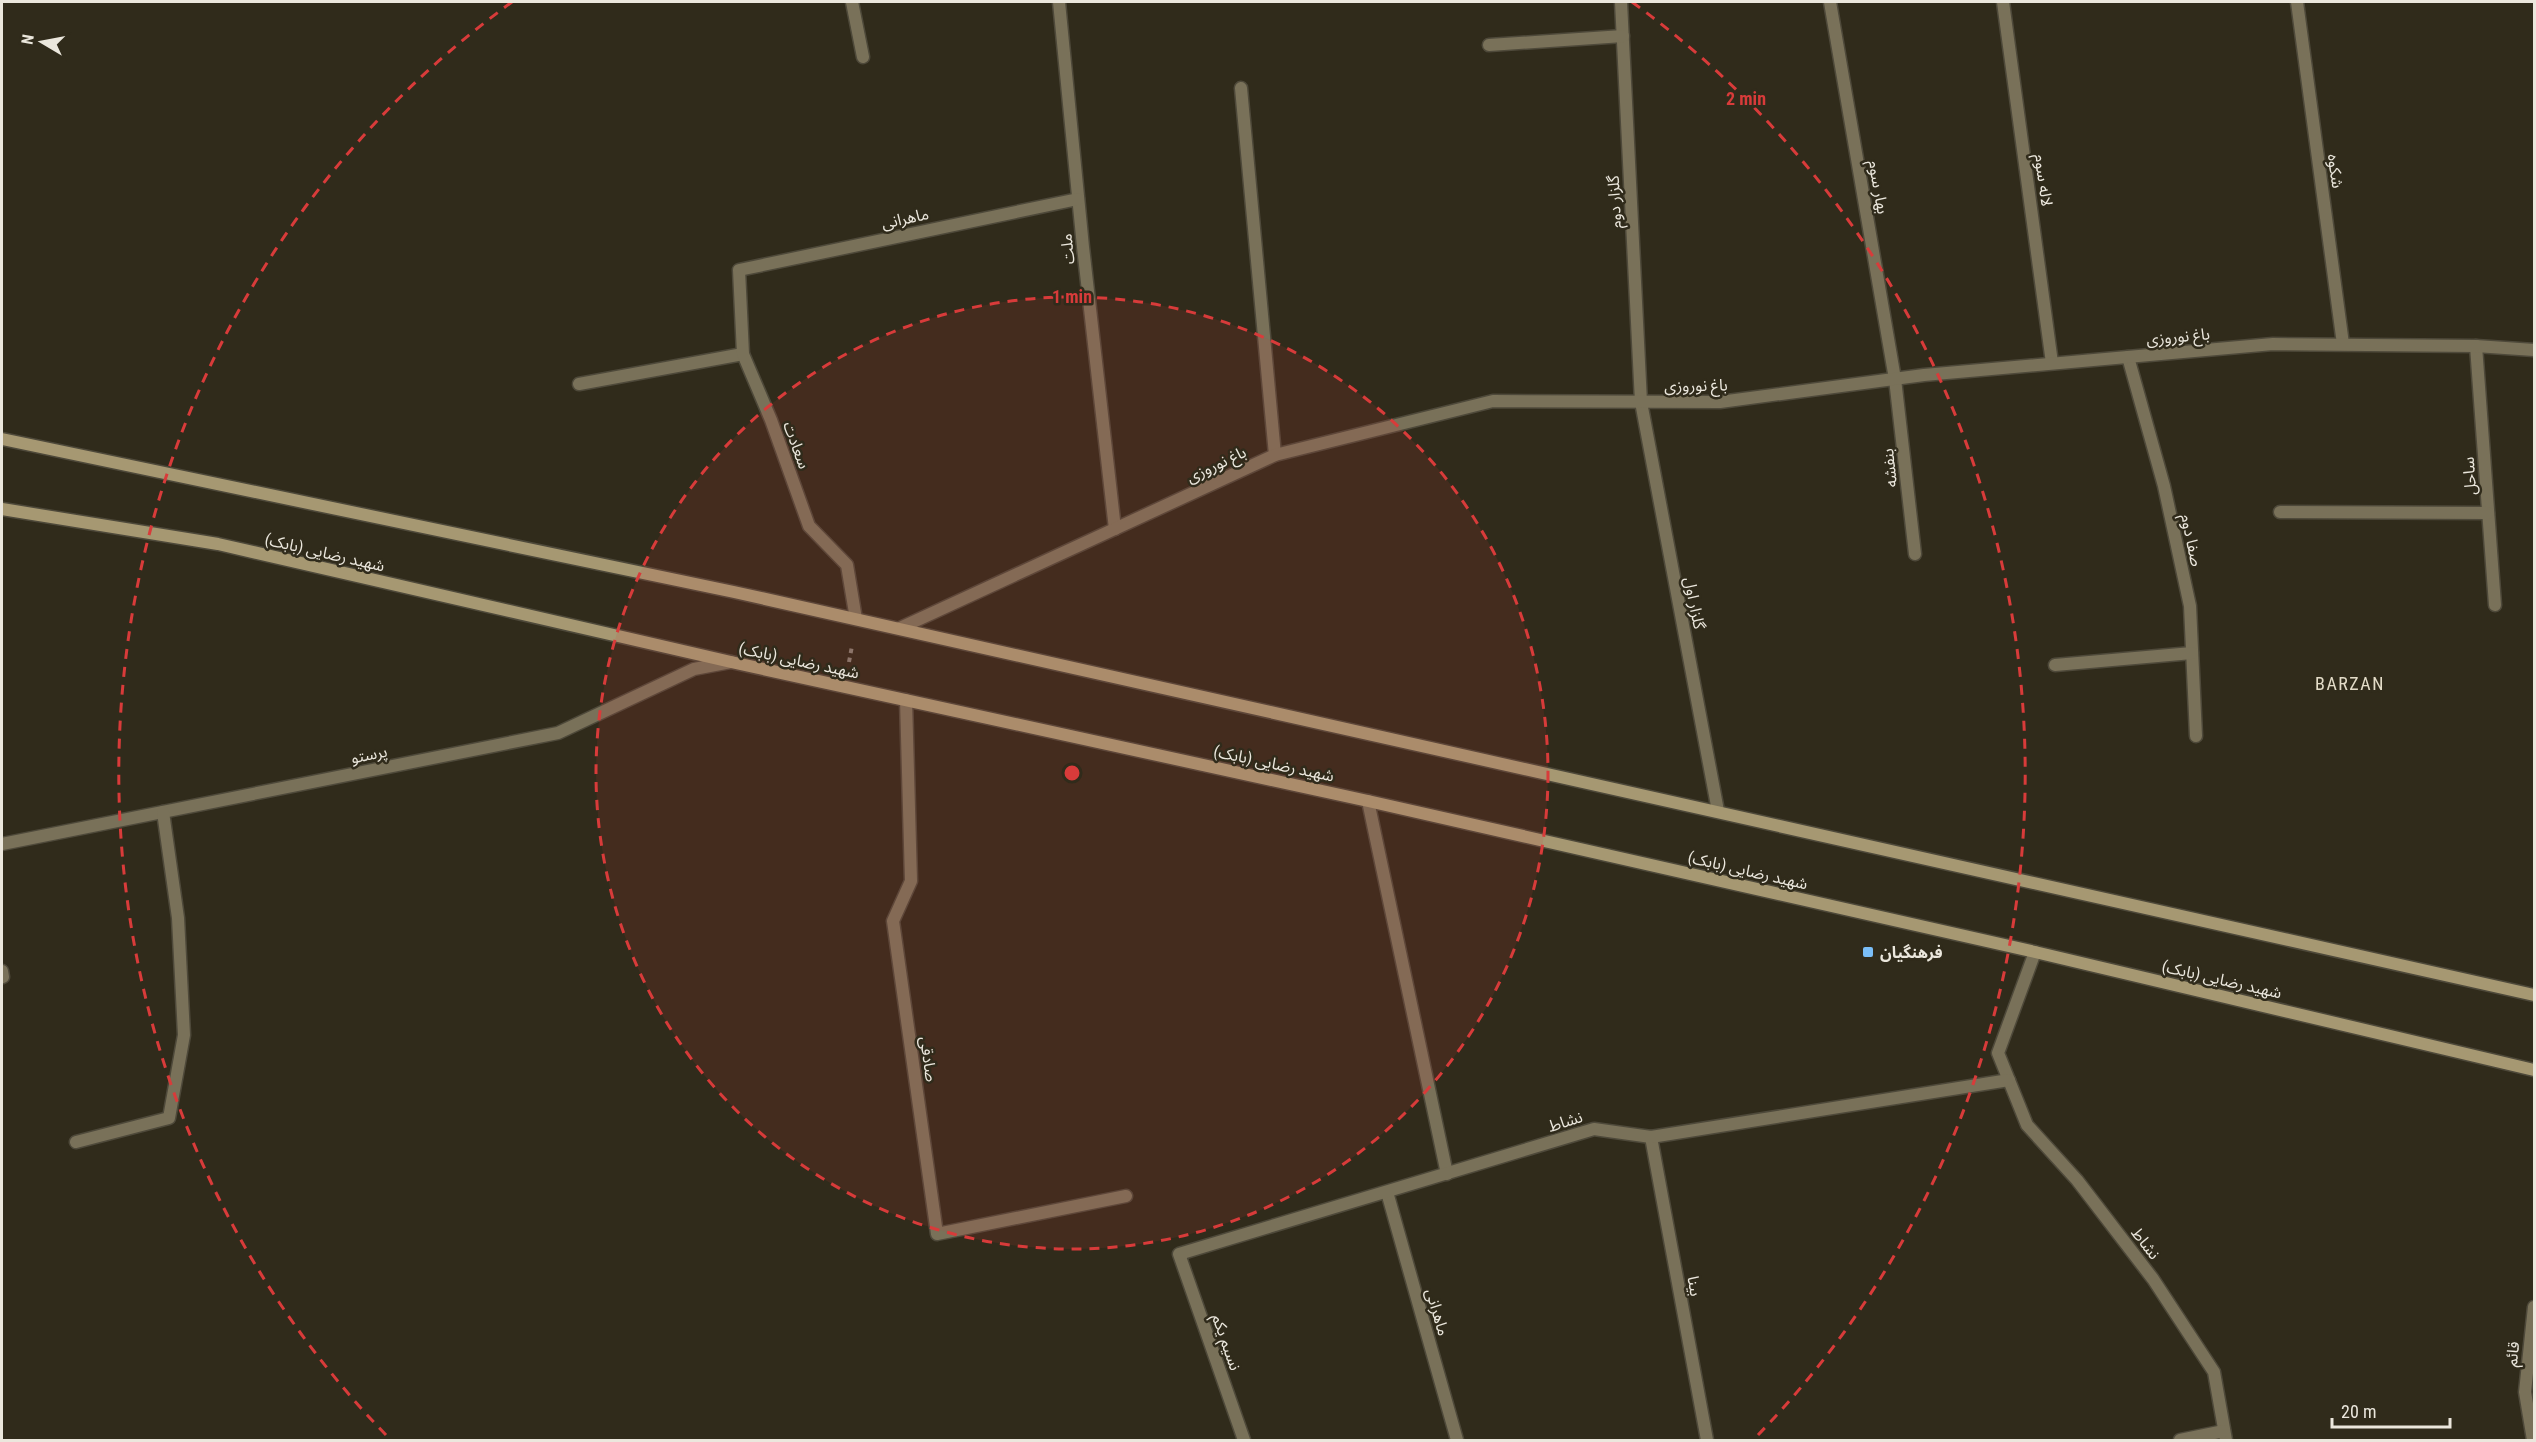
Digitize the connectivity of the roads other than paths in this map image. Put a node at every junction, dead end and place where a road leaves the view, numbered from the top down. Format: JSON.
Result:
{"nodes":[{"id":1,"x":852,"y":2,"type":"edge"},
{"id":2,"x":1059,"y":2,"type":"edge"},
{"id":3,"x":1621,"y":2,"type":"edge"},
{"id":4,"x":1830,"y":2,"type":"edge"},
{"id":5,"x":2003,"y":2,"type":"edge"},
{"id":6,"x":2297,"y":2,"type":"edge"},
{"id":7,"x":1623,"y":36,"type":"junction"},
{"id":8,"x":1489,"y":45,"type":"dead end"},
{"id":9,"x":863,"y":57,"type":"dead end"},
{"id":10,"x":1241,"y":88,"type":"dead end"},
{"id":11,"x":1078,"y":200,"type":"junction"},
{"id":12,"x":739,"y":270,"type":"joint"},
{"id":13,"x":2343,"y":344,"type":"junction"},
{"id":14,"x":2476,"y":346,"type":"junction"},
{"id":15,"x":2535,"y":350,"type":"edge"},
{"id":16,"x":743,"y":354,"type":"junction"},
{"id":17,"x":2128,"y":357,"type":"junction"},
{"id":18,"x":2052,"y":363,"type":"junction"},
{"id":19,"x":1895,"y":379,"type":"junction"},
{"id":20,"x":579,"y":384,"type":"dead end"},
{"id":21,"x":1641,"y":402,"type":"junction"},
{"id":22,"x":2,"y":439,"type":"edge"},
{"id":23,"x":1275,"y":455,"type":"junction"},
{"id":24,"x":2,"y":509,"type":"edge"},
{"id":25,"x":2280,"y":512,"type":"dead end"},
{"id":26,"x":2488,"y":513,"type":"junction"},
{"id":27,"x":1115,"y":529,"type":"junction"},
{"id":28,"x":1915,"y":554,"type":"dead end"},
{"id":29,"x":2494,"y":604,"type":"dead end"},
{"id":30,"x":856,"y":619,"type":"junction"},
{"id":31,"x":900,"y":628,"type":"junction"},
{"id":32,"x":2192,"y":653,"type":"junction"},
{"id":33,"x":731,"y":662,"type":"junction"},
{"id":34,"x":2055,"y":665,"type":"dead end"},
{"id":35,"x":906,"y":700,"type":"junction"},
{"id":36,"x":2196,"y":736,"type":"dead end"},
{"id":37,"x":1368,"y":801,"type":"junction"},
{"id":38,"x":1718,"y":811,"type":"junction"},
{"id":39,"x":163,"y":812,"type":"junction"},
{"id":40,"x":2,"y":844,"type":"edge"},
{"id":41,"x":2035,"y":952,"type":"junction"},
{"id":42,"x":2535,"y":995,"type":"edge"},
{"id":43,"x":2535,"y":1070,"type":"edge"},
{"id":44,"x":2009,"y":1080,"type":"junction"},
{"id":45,"x":1651,"y":1137,"type":"junction"},
{"id":46,"x":76,"y":1142,"type":"dead end"},
{"id":47,"x":1447,"y":1174,"type":"junction"},
{"id":48,"x":1387,"y":1192,"type":"junction"},
{"id":49,"x":1126,"y":1196,"type":"dead end"},
{"id":50,"x":1179,"y":1254,"type":"joint"},
{"id":51,"x":2535,"y":1306,"type":"edge"},
{"id":52,"x":2225,"y":1436,"type":"edge"},
{"id":53,"x":1244,"y":1440,"type":"edge"},
{"id":54,"x":1457,"y":1440,"type":"edge"},
{"id":55,"x":1707,"y":1440,"type":"edge"},
{"id":56,"x":2180,"y":1440,"type":"edge"},
{"id":57,"x":2533,"y":1440,"type":"edge"}],
"edges":[{"from":1,"to":9,"type":"street"},
{"from":2,"to":11,"type":"street","name":"ملت"},
{"from":3,"to":7,"type":"street","name":"گلزار دوم"},
{"from":4,"to":19,"type":"street","name":"بهار سوم"},
{"from":5,"to":18,"type":"street","name":"لاله سوم"},
{"from":6,"to":13,"type":"street","name":"شکوه"},
{"from":7,"to":8,"type":"street"},
{"from":7,"to":21,"type":"street","name":"گلزار دوم"},
{"from":10,"to":23,"type":"street"},
{"from":11,"to":12,"type":"street","name":"ماهرانی"},
{"from":11,"to":27,"type":"street","name":"ملت"},
{"from":12,"to":16,"type":"street","name":"سعادت"},
{"from":13,"to":14,"type":"street","name":"باغ نوروزی"},
{"from":13,"to":17,"type":"street","name":"باغ نوروزی"},
{"from":14,"to":15,"type":"street","name":"باغ نوروزی"},
{"from":14,"to":26,"type":"street","name":"ساحل"},
{"from":16,"to":20,"type":"street"},
{"from":16,"to":30,"type":"street","name":"سعادت"},
{"from":17,"to":18,"type":"street","name":"باغ نوروزی"},
{"from":17,"to":32,"type":"street","name":"صفا دوم"},
{"from":18,"to":19,"type":"street","name":"باغ نوروزی"},
{"from":19,"to":21,"type":"street","name":"باغ نوروزی"},
{"from":19,"to":28,"type":"street","name":"بنفشه"},
{"from":21,"to":23,"type":"street","name":"باغ نوروزی"},
{"from":21,"to":38,"type":"street","name":"گلزار اول"},
{"from":22,"to":30,"type":"main road"},
{"from":23,"to":27,"type":"street","name":"باغ نوروزی"},
{"from":24,"to":33,"type":"main road","name":"شهید رضایی (بابک)"},
{"from":25,"to":26,"type":"street"},
{"from":26,"to":29,"type":"street","name":"ساحل"},
{"from":27,"to":31,"type":"street","name":"باغ نوروزی"},
{"from":30,"to":31,"type":"main road"},
{"from":31,"to":38,"type":"main road"},
{"from":32,"to":34,"type":"street"},
{"from":32,"to":36,"type":"street","name":"صفا دوم"},
{"from":33,"to":35,"type":"main road","name":"شهید رضایی (بابک)"},
{"from":33,"to":39,"type":"street","name":"پرستو"},
{"from":35,"to":37,"type":"main road","name":"شهید رضایی (بابک)"},
{"from":35,"to":49,"type":"street","name":"صادقی"},
{"from":37,"to":41,"type":"main road","name":"شهید رضایی (بابک)"},
{"from":37,"to":47,"type":"street"},
{"from":38,"to":42,"type":"main road"},
{"from":39,"to":40,"type":"street","name":"پرستو"},
{"from":39,"to":46,"type":"street"},
{"from":41,"to":43,"type":"main road","name":"شهید رضایی (بابک)"},
{"from":41,"to":44,"type":"street","name":"نشاط"},
{"from":44,"to":45,"type":"street","name":"نشاط"},
{"from":44,"to":52,"type":"street","name":"نشاط"},
{"from":45,"to":47,"type":"street","name":"نشاط"},
{"from":45,"to":55,"type":"street","name":"بینا"},
{"from":47,"to":48,"type":"street","name":"نشاط"},
{"from":48,"to":50,"type":"street","name":"نشاط"},
{"from":48,"to":54,"type":"street","name":"ماهرانی"},
{"from":50,"to":53,"type":"street","name":"نسیم یکم"},
{"from":51,"to":57,"type":"street","name":"قائم"},
{"from":52,"to":56,"type":"street"}]}
